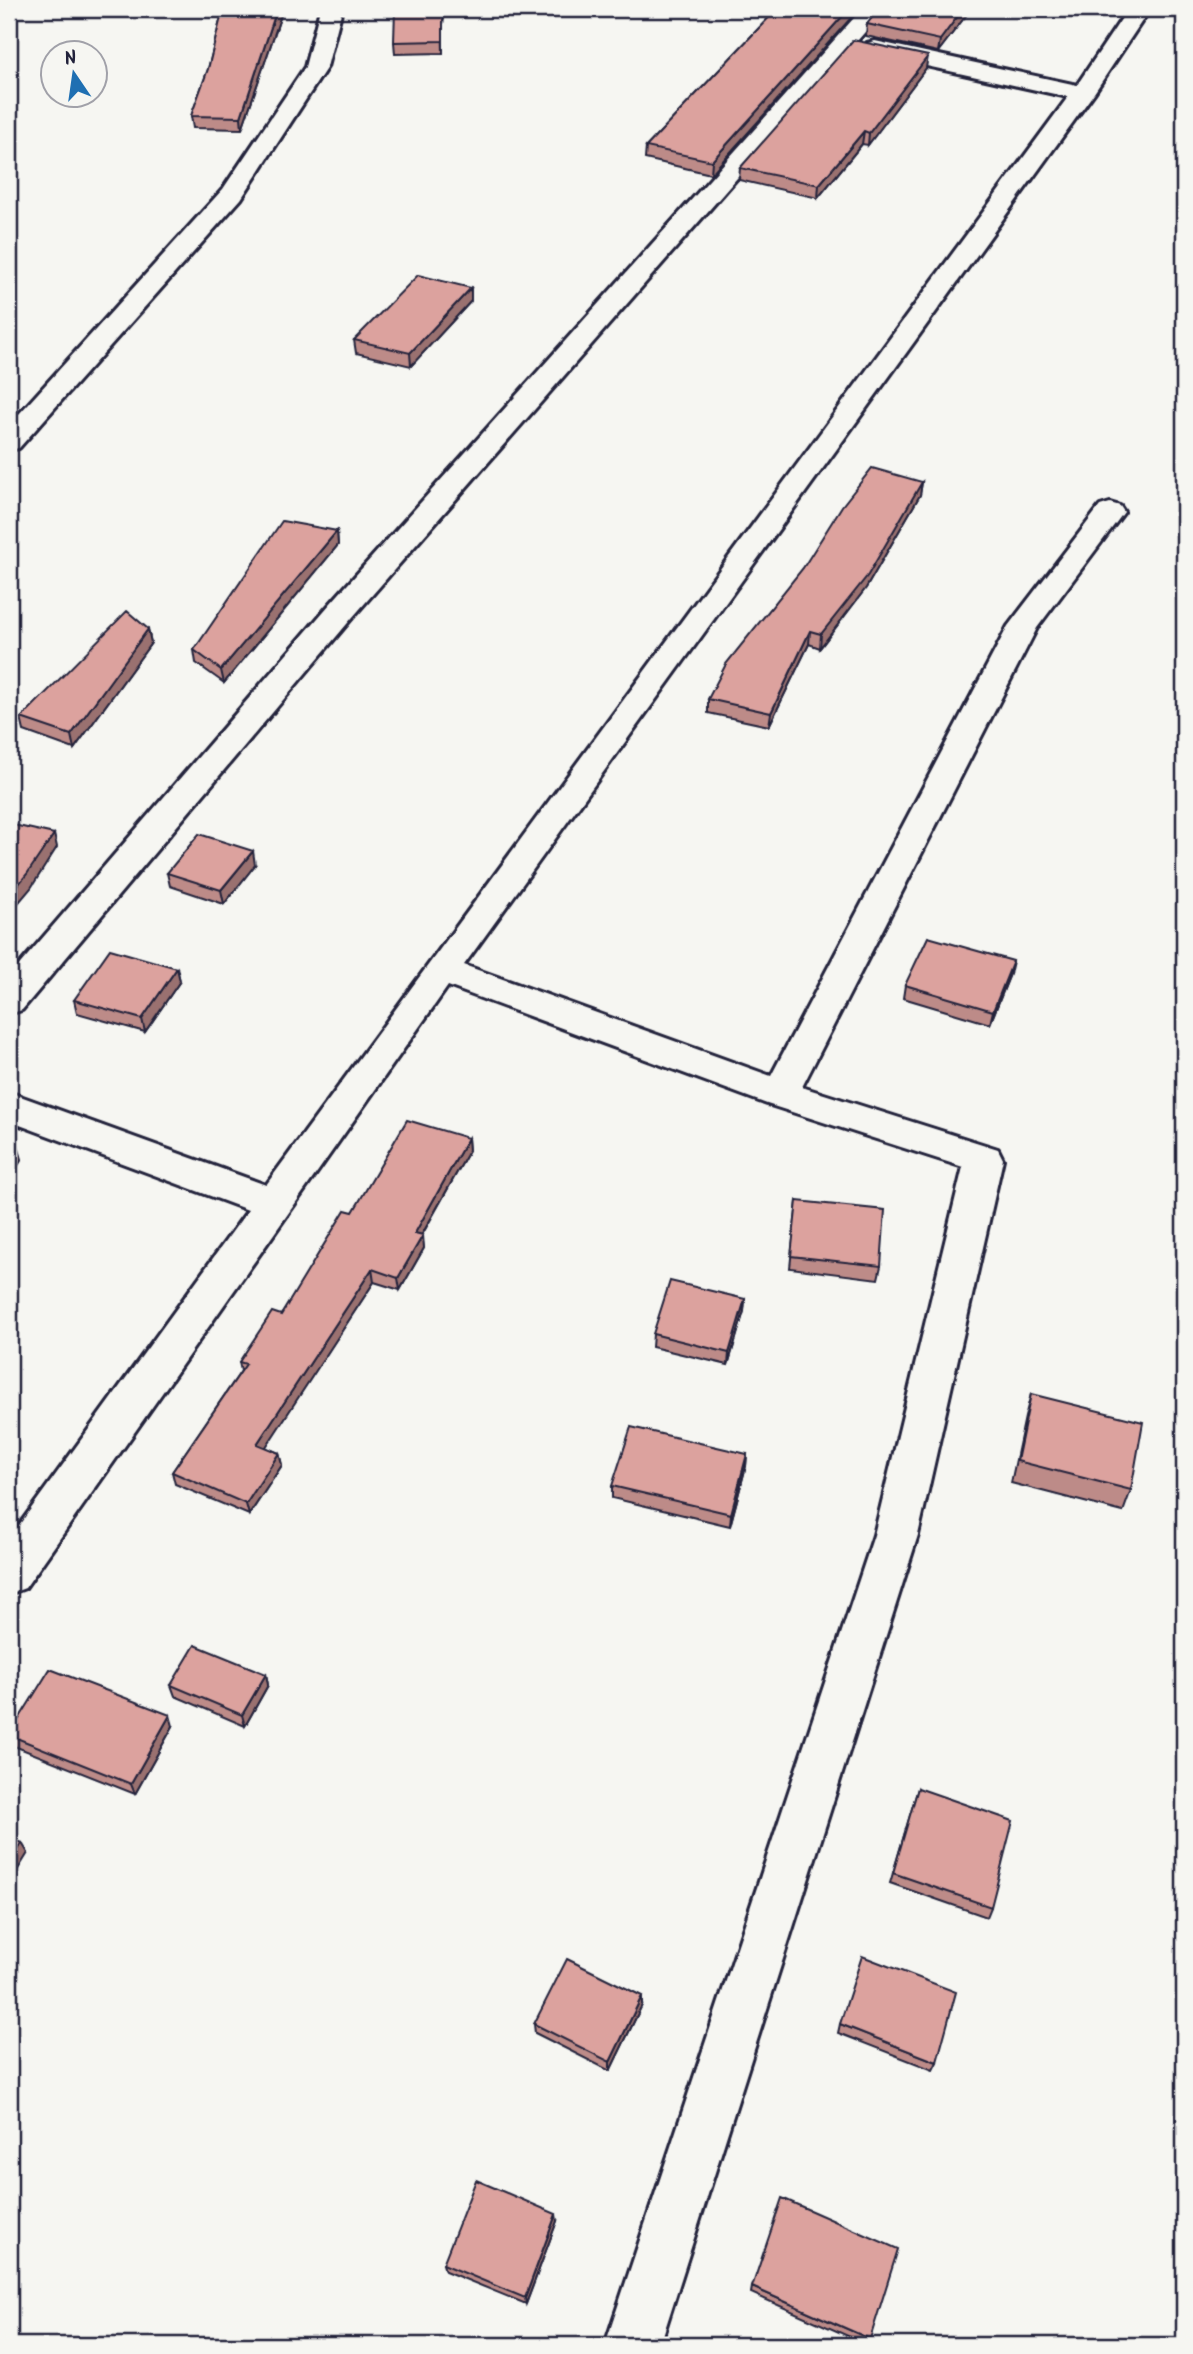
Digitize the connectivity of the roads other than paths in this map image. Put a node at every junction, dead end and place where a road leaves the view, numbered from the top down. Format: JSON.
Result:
{"nodes":[{"id":1,"x":331,"y":9,"type":"edge"},
{"id":2,"x":874,"y":9,"type":"edge"},
{"id":3,"x":1139,"y":9,"type":"edge"},
{"id":4,"x":845,"y":41,"type":"junction"},
{"id":5,"x":1082,"y":93,"type":"junction"},
{"id":6,"x":9,"y":442,"type":"edge"},
{"id":7,"x":1111,"y":512,"type":"dead end"},
{"id":8,"x":441,"y":970,"type":"junction"},
{"id":9,"x":9,"y":1001,"type":"edge"},
{"id":10,"x":780,"y":1094,"type":"junction"},
{"id":11,"x":9,"y":1106,"type":"edge"},
{"id":12,"x":274,"y":1204,"type":"junction"},
{"id":13,"x":9,"y":1574,"type":"edge"},
{"id":14,"x":632,"y":2345,"type":"edge"}],
"edges":[{"from":1,"to":6,"type":"street"},
{"from":2,"to":4,"type":"street"},
{"from":3,"to":5,"type":"street"},
{"from":4,"to":5,"type":"street"},
{"from":4,"to":9,"type":"street"},
{"from":5,"to":8,"type":"street"},
{"from":7,"to":10,"type":"street"},
{"from":8,"to":10,"type":"street"},
{"from":8,"to":12,"type":"street"},
{"from":10,"to":14,"type":"street"},
{"from":11,"to":12,"type":"street"},
{"from":12,"to":13,"type":"street"}]}
